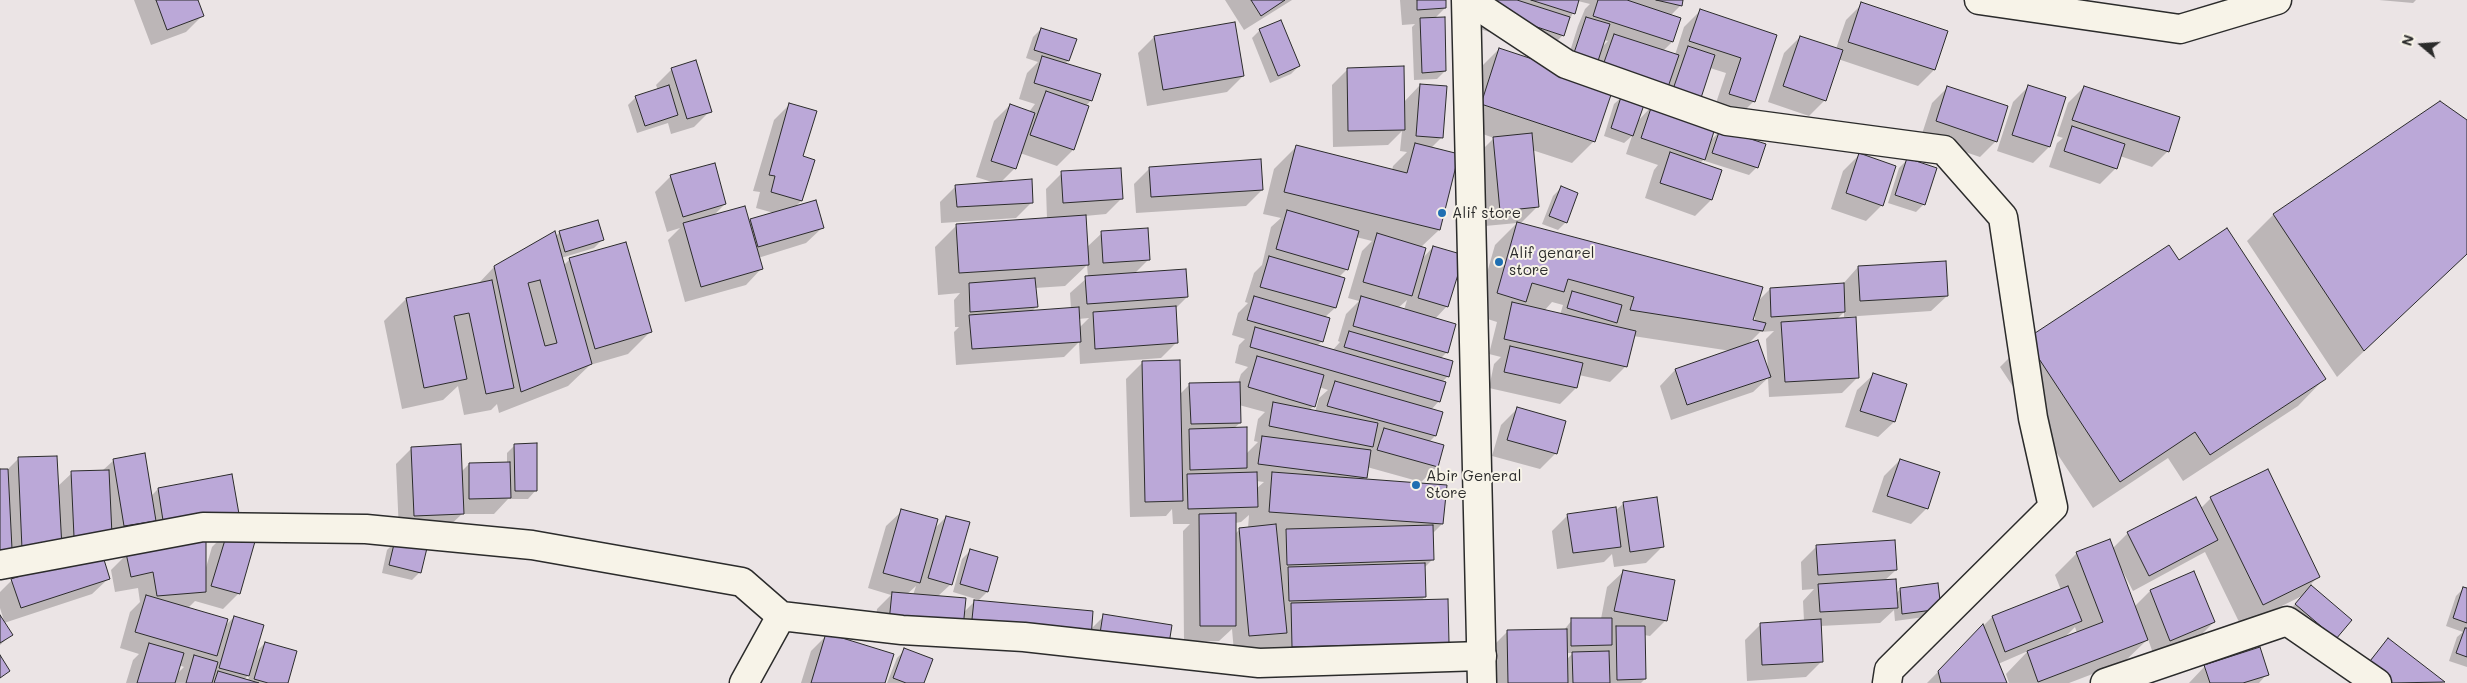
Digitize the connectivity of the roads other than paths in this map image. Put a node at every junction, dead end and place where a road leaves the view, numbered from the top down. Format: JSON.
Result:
{"nodes":[{"id":1,"x":1467,"y":0,"type":"edge"},
{"id":2,"x":1979,"y":0,"type":"edge"},
{"id":3,"x":2277,"y":0,"type":"edge"},
{"id":4,"x":0,"y":565,"type":"edge"},
{"id":5,"x":782,"y":616,"type":"junction"},
{"id":6,"x":1482,"y":656,"type":"junction"},
{"id":7,"x":2137,"y":678,"type":"edge"},
{"id":8,"x":744,"y":683,"type":"edge"},
{"id":9,"x":1482,"y":683,"type":"edge"},
{"id":10,"x":1887,"y":683,"type":"edge"},
{"id":11,"x":2105,"y":683,"type":"edge"},
{"id":12,"x":2377,"y":683,"type":"edge"}],
"edges":[{"from":1,"to":6,"type":"street"},
{"from":1,"to":10,"type":"street"},
{"from":2,"to":3,"type":"street"},
{"from":4,"to":5,"type":"street"},
{"from":5,"to":6,"type":"street"},
{"from":5,"to":8,"type":"street"},
{"from":6,"to":9,"type":"street"},
{"from":7,"to":11,"type":"street"},
{"from":7,"to":12,"type":"street"}]}
